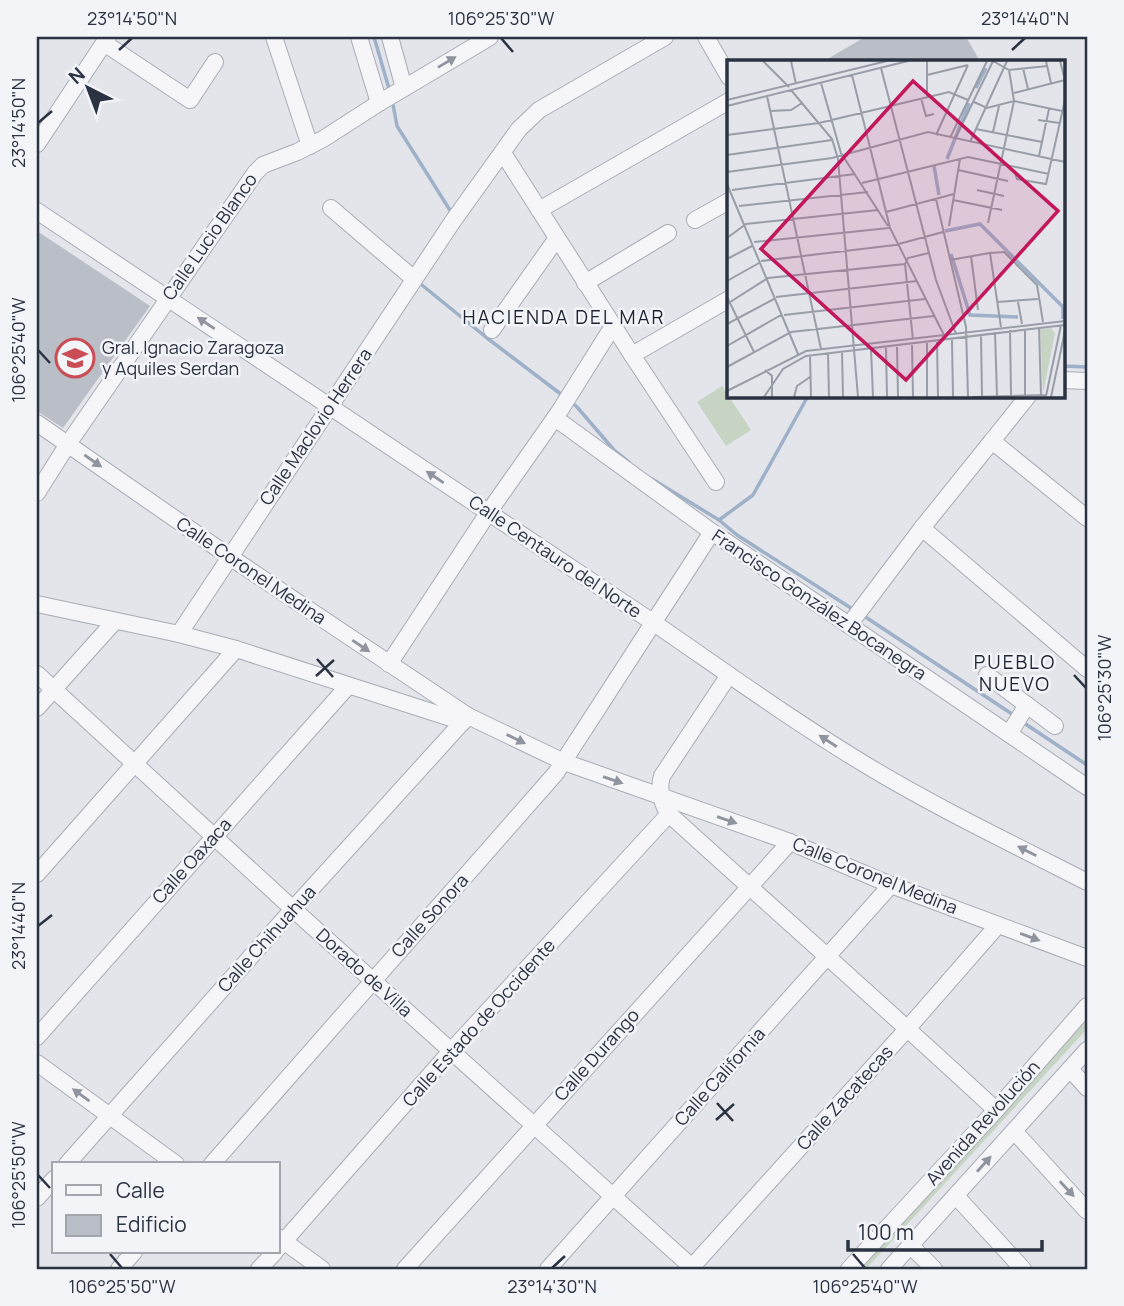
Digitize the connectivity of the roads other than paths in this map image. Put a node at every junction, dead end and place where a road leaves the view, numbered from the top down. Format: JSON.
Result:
{"nodes":[{"id":1,"x":274,"y":37,"type":"edge"},
{"id":2,"x":359,"y":37,"type":"edge"},
{"id":3,"x":390,"y":37,"type":"edge"},
{"id":4,"x":665,"y":37,"type":"edge"},
{"id":5,"x":706,"y":37,"type":"edge"},
{"id":6,"x":482,"y":39,"type":"edge"},
{"id":7,"x":106,"y":40,"type":"edge"},
{"id":8,"x":215,"y":62,"type":"dead end"},
{"id":9,"x":727,"y":74,"type":"edge"},
{"id":10,"x":404,"y":88,"type":"junction"},
{"id":11,"x":727,"y":102,"type":"edge"},
{"id":12,"x":379,"y":103,"type":"junction"},
{"id":13,"x":37,"y":144,"type":"edge"},
{"id":14,"x":310,"y":146,"type":"junction"},
{"id":15,"x":503,"y":153,"type":"junction"},
{"id":16,"x":727,"y":202,"type":"edge"},
{"id":17,"x":331,"y":208,"type":"dead end"},
{"id":18,"x":539,"y":210,"type":"junction"},
{"id":19,"x":37,"y":211,"type":"edge"},
{"id":20,"x":695,"y":220,"type":"dead end"},
{"id":21,"x":668,"y":233,"type":"dead end"},
{"id":22,"x":557,"y":238,"type":"junction"},
{"id":23,"x":414,"y":279,"type":"junction"},
{"id":24,"x":585,"y":283,"type":"junction"},
{"id":25,"x":167,"y":298,"type":"junction"},
{"id":26,"x":727,"y":300,"type":"edge"},
{"id":27,"x":613,"y":326,"type":"junction"},
{"id":28,"x":492,"y":330,"type":"dead end"},
{"id":29,"x":632,"y":355,"type":"junction"},
{"id":30,"x":1064,"y":380,"type":"edge"},
{"id":31,"x":1087,"y":382,"type":"edge"},
{"id":32,"x":1027,"y":397,"type":"edge"},
{"id":33,"x":330,"y":407,"type":"junction"},
{"id":34,"x":557,"y":415,"type":"junction"},
{"id":35,"x":37,"y":423,"type":"edge"},
{"id":36,"x":992,"y":441,"type":"junction"},
{"id":37,"x":68,"y":444,"type":"junction"},
{"id":38,"x":716,"y":482,"type":"dead end"},
{"id":39,"x":37,"y":493,"type":"edge"},
{"id":40,"x":488,"y":513,"type":"junction"},
{"id":41,"x":1087,"y":518,"type":"edge"},
{"id":42,"x":922,"y":528,"type":"junction"},
{"id":43,"x":712,"y":531,"type":"junction"},
{"id":44,"x":230,"y":557,"type":"junction"},
{"id":45,"x":37,"y":604,"type":"edge"},
{"id":46,"x":856,"y":616,"type":"junction"},
{"id":47,"x":115,"y":621,"type":"junction"},
{"id":48,"x":654,"y":623,"type":"junction"},
{"id":49,"x":179,"y":634,"type":"junction"},
{"id":50,"x":236,"y":649,"type":"junction"},
{"id":51,"x":389,"y":664,"type":"junction"},
{"id":52,"x":1087,"y":669,"type":"edge"},
{"id":53,"x":37,"y":674,"type":"edge"},
{"id":54,"x":729,"y":675,"type":"junction"},
{"id":55,"x":987,"y":675,"type":"dead end"},
{"id":56,"x":348,"y":686,"type":"junction"},
{"id":57,"x":53,"y":689,"type":"junction"},
{"id":58,"x":1027,"y":705,"type":"junction"},
{"id":59,"x":37,"y":708,"type":"edge"},
{"id":60,"x":465,"y":719,"type":"junction"},
{"id":61,"x":1055,"y":726,"type":"dead end"},
{"id":62,"x":1009,"y":734,"type":"junction"},
{"id":63,"x":564,"y":762,"type":"junction"},
{"id":64,"x":134,"y":764,"type":"junction"},
{"id":65,"x":1087,"y":787,"type":"edge"},
{"id":66,"x":662,"y":797,"type":"junction"},
{"id":67,"x":669,"y":814,"type":"junction"},
{"id":68,"x":214,"y":836,"type":"junction"},
{"id":69,"x":790,"y":842,"type":"junction"},
{"id":70,"x":37,"y":874,"type":"edge"},
{"id":71,"x":1087,"y":882,"type":"edge"},
{"id":72,"x":891,"y":885,"type":"junction"},
{"id":73,"x":749,"y":887,"type":"junction"},
{"id":74,"x":293,"y":909,"type":"junction"},
{"id":75,"x":998,"y":925,"type":"junction"},
{"id":76,"x":827,"y":957,"type":"junction"},
{"id":77,"x":1087,"y":958,"type":"edge"},
{"id":78,"x":373,"y":981,"type":"junction"},
{"id":79,"x":1087,"y":1006,"type":"edge"},
{"id":80,"x":908,"y":1028,"type":"junction"},
{"id":81,"x":37,"y":1037,"type":"edge"},
{"id":82,"x":1087,"y":1050,"type":"edge"},
{"id":83,"x":452,"y":1051,"type":"junction"},
{"id":84,"x":37,"y":1063,"type":"edge"},
{"id":85,"x":1070,"y":1069,"type":"junction"},
{"id":86,"x":1087,"y":1088,"type":"edge"},
{"id":87,"x":996,"y":1110,"type":"junction"},
{"id":88,"x":111,"y":1116,"type":"junction"},
{"id":89,"x":534,"y":1124,"type":"junction"},
{"id":90,"x":1014,"y":1131,"type":"junction"},
{"id":91,"x":69,"y":1162,"type":"edge"},
{"id":92,"x":173,"y":1162,"type":"edge"},
{"id":93,"x":214,"y":1162,"type":"edge"},
{"id":94,"x":52,"y":1181,"type":"edge"},
{"id":95,"x":614,"y":1196,"type":"junction"},
{"id":96,"x":956,"y":1196,"type":"junction"},
{"id":97,"x":37,"y":1198,"type":"edge"},
{"id":98,"x":1087,"y":1210,"type":"edge"},
{"id":99,"x":280,"y":1243,"type":"edge"},
{"id":100,"x":280,"y":1245,"type":"edge"},
{"id":101,"x":911,"y":1245,"type":"junction"},
{"id":102,"x":132,"y":1254,"type":"edge"},
{"id":103,"x":271,"y":1254,"type":"edge"},
{"id":104,"x":119,"y":1269,"type":"edge"},
{"id":105,"x":259,"y":1269,"type":"edge"},
{"id":106,"x":322,"y":1269,"type":"edge"},
{"id":107,"x":405,"y":1269,"type":"edge"},
{"id":108,"x":548,"y":1269,"type":"edge"},
{"id":109,"x":692,"y":1269,"type":"edge"},
{"id":110,"x":849,"y":1269,"type":"edge"},
{"id":111,"x":889,"y":1269,"type":"edge"},
{"id":112,"x":934,"y":1269,"type":"edge"},
{"id":113,"x":1023,"y":1269,"type":"edge"}],
"edges":[{"from":1,"to":14,"type":"street"},
{"from":2,"to":12,"type":"street"},
{"from":3,"to":10,"type":"street"},
{"from":4,"to":15,"type":"street","name":"Calle Maclovio Herrera"},
{"from":5,"to":9,"type":"street"},
{"from":10,"to":6,"type":"street","name":"Calle Lucio Blanco","one_way":true},
{"from":7,"to":8,"type":"street"},
{"from":7,"to":13,"type":"street"},
{"from":10,"to":12,"type":"street","name":"Calle Lucio Blanco"},
{"from":11,"to":18,"type":"street"},
{"from":12,"to":14,"type":"street","name":"Calle Lucio Blanco"},
{"from":14,"to":25,"type":"street","name":"Calle Lucio Blanco"},
{"from":15,"to":18,"type":"street"},
{"from":15,"to":23,"type":"street","name":"Calle Maclovio Herrera"},
{"from":16,"to":20,"type":"street"},
{"from":17,"to":23,"type":"street"},
{"from":18,"to":22,"type":"street"},
{"from":19,"to":25,"type":"street","name":"Calle Centauro del Norte"},
{"from":21,"to":24,"type":"street"},
{"from":22,"to":24,"type":"street"},
{"from":22,"to":28,"type":"street"},
{"from":23,"to":33,"type":"street","name":"Calle Maclovio Herrera"},
{"from":24,"to":27,"type":"street"},
{"from":33,"to":25,"type":"street","name":"Calle Centauro del Norte","one_way":true},
{"from":25,"to":37,"type":"street","name":"Calle Lucio Blanco"},
{"from":26,"to":29,"type":"street"},
{"from":27,"to":29,"type":"street"},
{"from":27,"to":34,"type":"street"},
{"from":29,"to":38,"type":"street"},
{"from":30,"to":31,"type":"street"},
{"from":32,"to":36,"type":"street"},
{"from":40,"to":33,"type":"street","name":"Calle Centauro del Norte","one_way":true},
{"from":33,"to":44,"type":"street","name":"Calle Maclovio Herrera"},
{"from":34,"to":40,"type":"street"},
{"from":34,"to":43,"type":"street","name":"Francisco González Bocanegra"},
{"from":35,"to":37,"type":"street","name":"Calle Coronel Medina"},
{"from":36,"to":41,"type":"street"},
{"from":36,"to":42,"type":"street"},
{"from":37,"to":39,"type":"street","name":"Calle Lucio Blanco"},
{"from":37,"to":44,"type":"street","name":"Calle Coronel Medina","one_way":true},
{"from":40,"to":48,"type":"street","name":"Calle Centauro del Norte"},
{"from":40,"to":51,"type":"street"},
{"from":42,"to":46,"type":"street"},
{"from":42,"to":52,"type":"street"},
{"from":43,"to":46,"type":"street","name":"Francisco González Bocanegra"},
{"from":43,"to":48,"type":"street","name":"Calle Sonora"},
{"from":44,"to":49,"type":"street","name":"Calle Maclovio Herrera"},
{"from":44,"to":51,"type":"street","name":"Calle Coronel Medina","one_way":true},
{"from":45,"to":47,"type":"street"},
{"from":46,"to":62,"type":"street","name":"Francisco González Bocanegra"},
{"from":47,"to":49,"type":"street"},
{"from":47,"to":57,"type":"street"},
{"from":48,"to":54,"type":"street","name":"Calle Centauro del Norte"},
{"from":48,"to":63,"type":"street","name":"Calle Sonora"},
{"from":49,"to":50,"type":"street"},
{"from":50,"to":56,"type":"street"},
{"from":50,"to":64,"type":"street"},
{"from":51,"to":60,"type":"street","name":"Calle Coronel Medina"},
{"from":53,"to":57,"type":"street","name":"Dorado de Villa"},
{"from":54,"to":66,"type":"street"},
{"from":71,"to":54,"type":"street","name":"Calle Centauro del Norte","one_way":true},
{"from":55,"to":58,"type":"street"},
{"from":56,"to":60,"type":"street"},
{"from":56,"to":68,"type":"street","name":"Calle Oaxaca"},
{"from":57,"to":59,"type":"street"},
{"from":57,"to":64,"type":"street","name":"Dorado de Villa"},
{"from":58,"to":61,"type":"street"},
{"from":58,"to":62,"type":"street"},
{"from":60,"to":63,"type":"street","name":"Calle Coronel Medina","one_way":true},
{"from":60,"to":74,"type":"street","name":"Calle Chihuahua"},
{"from":62,"to":65,"type":"street","name":"Francisco González Bocanegra"},
{"from":63,"to":66,"type":"street","name":"Calle Coronel Medina","one_way":true},
{"from":63,"to":78,"type":"street","name":"Calle Sonora"},
{"from":64,"to":68,"type":"street","name":"Dorado de Villa"},
{"from":64,"to":70,"type":"street"},
{"from":66,"to":67,"type":"street"},
{"from":66,"to":69,"type":"street","name":"Calle Coronel Medina","one_way":true},
{"from":67,"to":73,"type":"street"},
{"from":67,"to":83,"type":"street","name":"Calle Estado de Occidente"},
{"from":68,"to":74,"type":"street","name":"Dorado de Villa"},
{"from":68,"to":81,"type":"street","name":"Calle Oaxaca"},
{"from":69,"to":72,"type":"street","name":"Calle Coronel Medina"},
{"from":69,"to":73,"type":"street","name":"Calle Durango"},
{"from":72,"to":75,"type":"street","name":"Calle Coronel Medina"},
{"from":72,"to":76,"type":"street","name":"Calle California"},
{"from":73,"to":76,"type":"street"},
{"from":73,"to":89,"type":"street","name":"Calle Durango"},
{"from":74,"to":78,"type":"street","name":"Dorado de Villa"},
{"from":74,"to":88,"type":"street","name":"Calle Chihuahua"},
{"from":75,"to":77,"type":"street","name":"Calle Coronel Medina","one_way":true},
{"from":75,"to":80,"type":"street","name":"Calle Zacatecas"},
{"from":76,"to":80,"type":"street"},
{"from":76,"to":95,"type":"street","name":"Calle California"},
{"from":78,"to":83,"type":"street","name":"Dorado de Villa"},
{"from":78,"to":93,"type":"street","name":"Calle Sonora"},
{"from":79,"to":87,"type":"street","name":"Avenida Revolución"},
{"from":80,"to":87,"type":"street"},
{"from":80,"to":109,"type":"street","name":"Calle Zacatecas"},
{"from":82,"to":85,"type":"street","name":"Avenida Revolución"},
{"from":83,"to":89,"type":"street","name":"Dorado de Villa"},
{"from":83,"to":99,"type":"street","name":"Calle Estado de Occidente"},
{"from":88,"to":84,"type":"street","one_way":true},
{"from":85,"to":86,"type":"street"},
{"from":85,"to":90,"type":"street","name":"Avenida Revolución"},
{"from":87,"to":110,"type":"street","name":"Avenida Revolución"},
{"from":88,"to":91,"type":"street","name":"Calle Chihuahua"},
{"from":88,"to":92,"type":"street"},
{"from":89,"to":95,"type":"street","name":"Dorado de Villa"},
{"from":89,"to":107,"type":"street","name":"Calle Durango"},
{"from":96,"to":90,"type":"street","name":"Avenida Revolución","one_way":true},
{"from":90,"to":98,"type":"street","one_way":true},
{"from":94,"to":97,"type":"street"},
{"from":95,"to":108,"type":"street","name":"Calle California"},
{"from":95,"to":109,"type":"street","name":"Dorado de Villa"},
{"from":96,"to":101,"type":"street","name":"Avenida Revolución"},
{"from":96,"to":113,"type":"street"},
{"from":100,"to":106,"type":"street"},
{"from":101,"to":111,"type":"street","name":"Avenida Revolución"},
{"from":101,"to":112,"type":"street"},
{"from":102,"to":104,"type":"street"},
{"from":103,"to":105,"type":"street","name":"Calle Estado de Occidente"}]}
